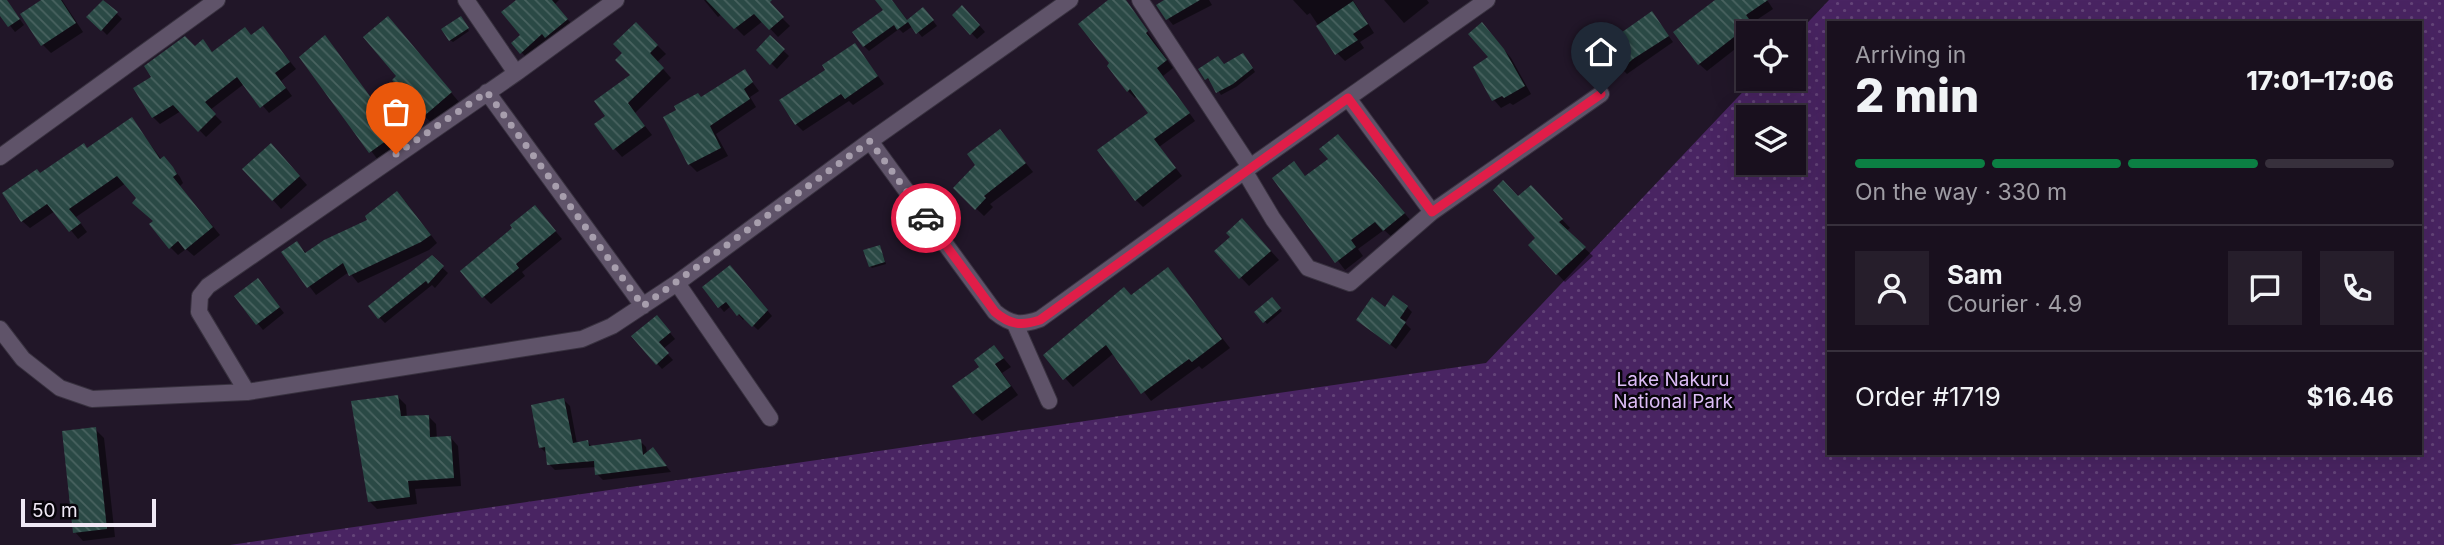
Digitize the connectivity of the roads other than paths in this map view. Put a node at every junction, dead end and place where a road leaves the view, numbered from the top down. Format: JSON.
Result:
{"nodes":[{"id":1,"x":217,"y":0,"type":"edge"},
{"id":2,"x":467,"y":0,"type":"edge"},
{"id":3,"x":616,"y":0,"type":"edge"},
{"id":4,"x":1140,"y":0,"type":"edge"},
{"id":5,"x":1487,"y":0,"type":"edge"},
{"id":6,"x":1059,"y":3,"type":"edge"},
{"id":7,"x":516,"y":73,"type":"junction"},
{"id":8,"x":487,"y":92,"type":"junction"},
{"id":9,"x":1601,"y":94,"type":"dead end"},
{"id":10,"x":1348,"y":98,"type":"junction"},
{"id":11,"x":870,"y":141,"type":"junction"},
{"id":12,"x":0,"y":157,"type":"edge"},
{"id":13,"x":1247,"y":169,"type":"junction"},
{"id":14,"x":1432,"y":212,"type":"junction"},
{"id":15,"x":677,"y":283,"type":"junction"},
{"id":16,"x":643,"y":306,"type":"junction"},
{"id":17,"x":1015,"y":324,"type":"junction"},
{"id":18,"x":0,"y":329,"type":"edge"},
{"id":19,"x":247,"y":392,"type":"junction"},
{"id":20,"x":1049,"y":401,"type":"dead end"},
{"id":21,"x":769,"y":418,"type":"dead end"}],
"edges":[{"from":1,"to":12,"type":"street"},
{"from":2,"to":7,"type":"street"},
{"from":3,"to":7,"type":"street"},
{"from":4,"to":13,"type":"street"},
{"from":5,"to":10,"type":"street"},
{"from":6,"to":11,"type":"street"},
{"from":7,"to":8,"type":"street"},
{"from":8,"to":16,"type":"street"},
{"from":8,"to":19,"type":"street"},
{"from":9,"to":14,"type":"street"},
{"from":10,"to":13,"type":"street"},
{"from":10,"to":14,"type":"street"},
{"from":11,"to":15,"type":"street"},
{"from":11,"to":17,"type":"street"},
{"from":13,"to":14,"type":"street"},
{"from":13,"to":17,"type":"street"},
{"from":15,"to":16,"type":"street"},
{"from":15,"to":21,"type":"street"},
{"from":16,"to":19,"type":"street"},
{"from":17,"to":20,"type":"street"},
{"from":18,"to":19,"type":"street"}]}
